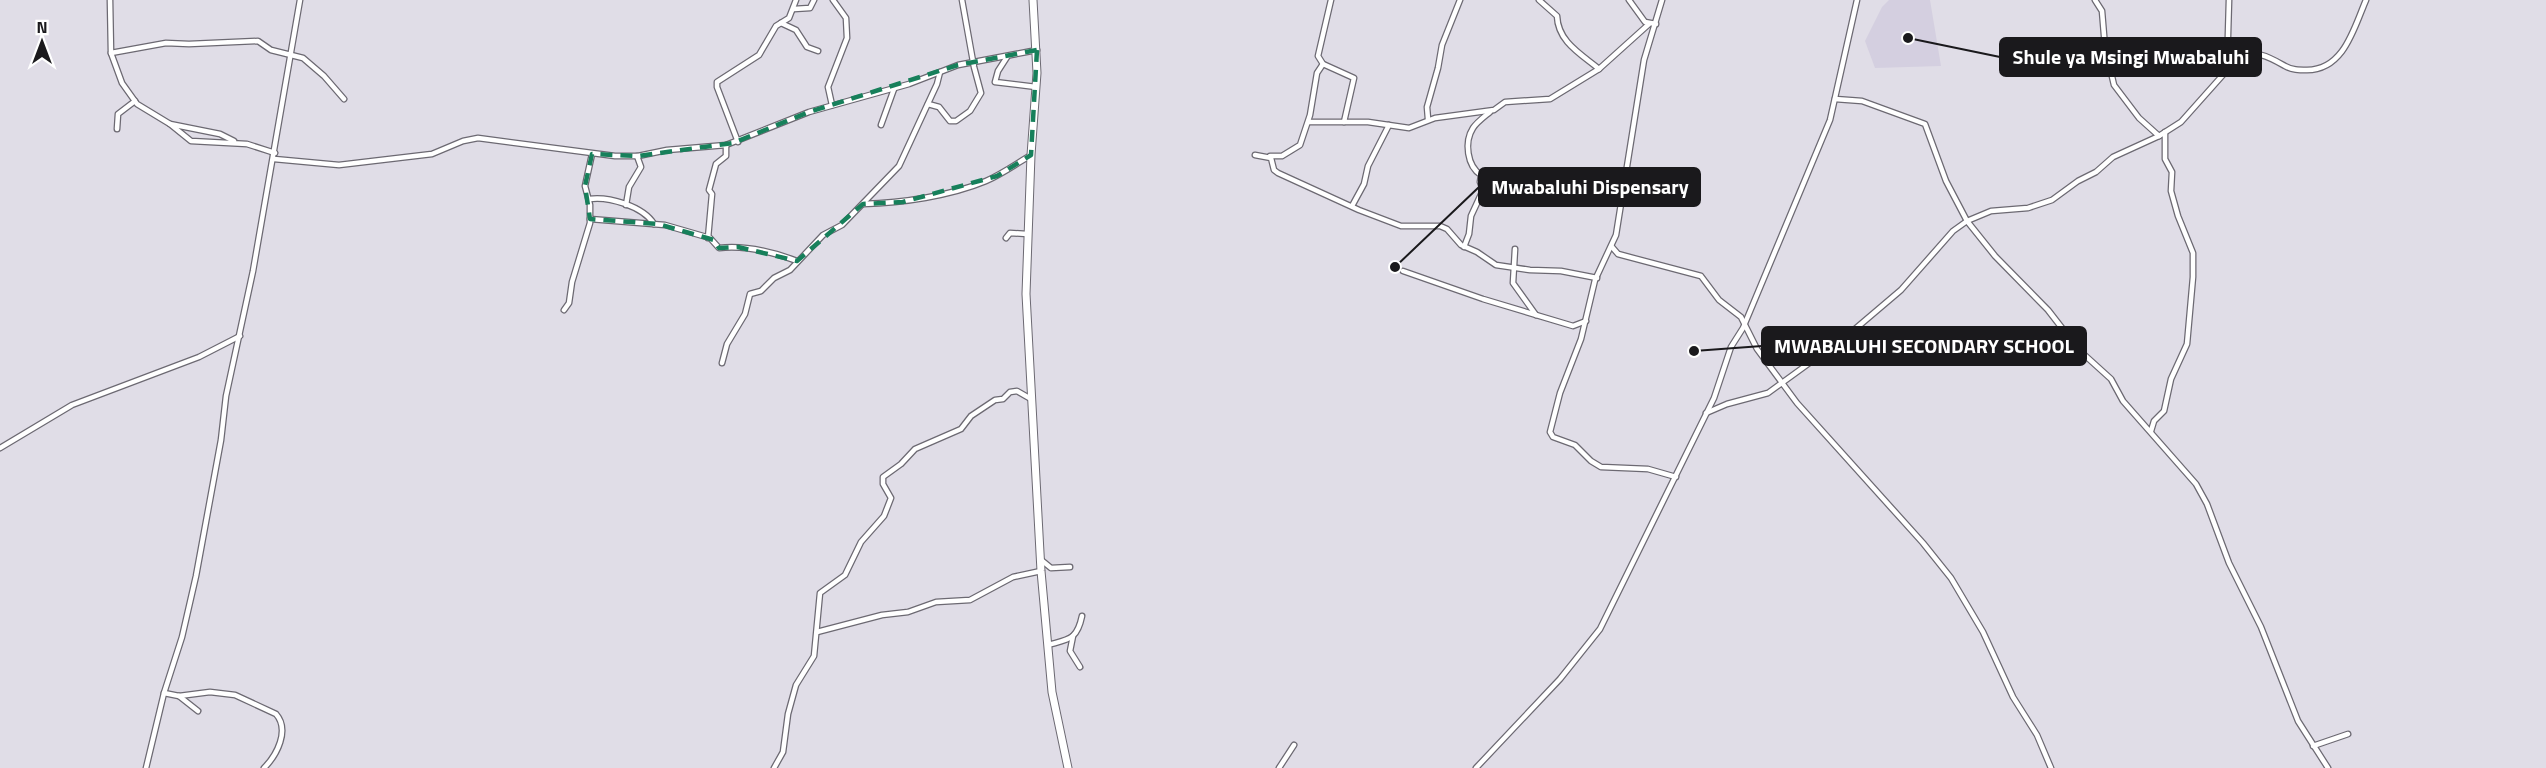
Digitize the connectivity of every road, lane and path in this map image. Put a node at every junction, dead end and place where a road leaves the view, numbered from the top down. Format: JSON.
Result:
{"nodes":[{"id":1,"x":110,"y":0,"type":"edge"},
{"id":2,"x":300,"y":0,"type":"edge"},
{"id":3,"x":796,"y":0,"type":"edge"},
{"id":4,"x":814,"y":0,"type":"edge"},
{"id":5,"x":833,"y":0,"type":"edge"},
{"id":6,"x":962,"y":0,"type":"edge"},
{"id":7,"x":1033,"y":0,"type":"edge"},
{"id":8,"x":1331,"y":0,"type":"edge"},
{"id":9,"x":1460,"y":0,"type":"edge"},
{"id":10,"x":1539,"y":0,"type":"edge"},
{"id":11,"x":1629,"y":0,"type":"edge"},
{"id":12,"x":1662,"y":0,"type":"edge"},
{"id":13,"x":1857,"y":0,"type":"edge"},
{"id":14,"x":2095,"y":0,"type":"edge"},
{"id":15,"x":2229,"y":0,"type":"edge"},
{"id":16,"x":2366,"y":0,"type":"edge"},
{"id":17,"x":794,"y":9,"type":"junction"},
{"id":18,"x":781,"y":23,"type":"junction"},
{"id":19,"x":1649,"y":24,"type":"junction"},
{"id":20,"x":1656,"y":24,"type":"junction"},
{"id":21,"x":1037,"y":50,"type":"junction"},
{"id":22,"x":818,"y":51,"type":"dead end"},
{"id":23,"x":111,"y":53,"type":"junction"},
{"id":24,"x":291,"y":54,"type":"junction"},
{"id":25,"x":1007,"y":57,"type":"junction"},
{"id":26,"x":973,"y":62,"type":"junction"},
{"id":27,"x":1323,"y":64,"type":"junction"},
{"id":28,"x":1599,"y":69,"type":"junction"},
{"id":29,"x":2227,"y":69,"type":"junction"},
{"id":30,"x":940,"y":72,"type":"junction"},
{"id":31,"x":1036,"y":87,"type":"junction"},
{"id":32,"x":894,"y":89,"type":"junction"},
{"id":33,"x":344,"y":99,"type":"dead end"},
{"id":34,"x":1835,"y":99,"type":"junction"},
{"id":35,"x":135,"y":101,"type":"junction"},
{"id":36,"x":928,"y":104,"type":"junction"},
{"id":37,"x":832,"y":105,"type":"junction"},
{"id":38,"x":1492,"y":110,"type":"junction"},
{"id":39,"x":1428,"y":119,"type":"junction"},
{"id":40,"x":1309,"y":122,"type":"junction"},
{"id":41,"x":1344,"y":122,"type":"junction"},
{"id":42,"x":170,"y":124,"type":"junction"},
{"id":43,"x":881,"y":125,"type":"dead end"},
{"id":44,"x":1389,"y":125,"type":"junction"},
{"id":45,"x":117,"y":129,"type":"dead end"},
{"id":46,"x":2165,"y":132,"type":"junction"},
{"id":47,"x":2158,"y":136,"type":"junction"},
{"id":48,"x":738,"y":142,"type":"junction"},
{"id":49,"x":238,"y":143,"type":"junction"},
{"id":50,"x":726,"y":145,"type":"junction"},
{"id":51,"x":592,"y":154,"type":"junction"},
{"id":52,"x":1031,"y":155,"type":"junction"},
{"id":53,"x":1255,"y":155,"type":"dead end"},
{"id":54,"x":274,"y":156,"type":"junction"},
{"id":55,"x":637,"y":156,"type":"junction"},
{"id":56,"x":1267,"y":156,"type":"junction"},
{"id":57,"x":589,"y":199,"type":"junction"},
{"id":58,"x":863,"y":204,"type":"junction"},
{"id":59,"x":626,"y":205,"type":"junction"},
{"id":60,"x":1352,"y":206,"type":"junction"},
{"id":61,"x":590,"y":219,"type":"junction"},
{"id":62,"x":1967,"y":221,"type":"junction"},
{"id":63,"x":654,"y":224,"type":"junction"},
{"id":64,"x":1027,"y":234,"type":"junction"},
{"id":65,"x":708,"y":238,"type":"junction"},
{"id":66,"x":1006,"y":238,"type":"dead end"},
{"id":67,"x":1464,"y":247,"type":"junction"},
{"id":68,"x":1612,"y":247,"type":"junction"},
{"id":69,"x":1515,"y":249,"type":"dead end"},
{"id":70,"x":797,"y":261,"type":"junction"},
{"id":71,"x":1513,"y":268,"type":"junction"},
{"id":72,"x":1402,"y":271,"type":"dead end"},
{"id":73,"x":1597,"y":278,"type":"junction"},
{"id":74,"x":564,"y":310,"type":"dead end"},
{"id":75,"x":1536,"y":315,"type":"junction"},
{"id":76,"x":1586,"y":321,"type":"junction"},
{"id":77,"x":1744,"y":325,"type":"junction"},
{"id":78,"x":240,"y":336,"type":"junction"},
{"id":79,"x":722,"y":363,"type":"dead end"},
{"id":80,"x":1781,"y":384,"type":"junction"},
{"id":81,"x":1031,"y":399,"type":"junction"},
{"id":82,"x":1706,"y":413,"type":"junction"},
{"id":83,"x":2151,"y":431,"type":"junction"},
{"id":84,"x":0,"y":448,"type":"edge"},
{"id":85,"x":1676,"y":477,"type":"junction"},
{"id":86,"x":1040,"y":560,"type":"junction"},
{"id":87,"x":1070,"y":567,"type":"dead end"},
{"id":88,"x":1041,"y":571,"type":"junction"},
{"id":89,"x":1082,"y":616,"type":"dead end"},
{"id":90,"x":817,"y":632,"type":"junction"},
{"id":91,"x":1073,"y":636,"type":"junction"},
{"id":92,"x":1048,"y":645,"type":"junction"},
{"id":93,"x":1080,"y":667,"type":"dead end"},
{"id":94,"x":164,"y":693,"type":"junction"},
{"id":95,"x":179,"y":696,"type":"junction"},
{"id":96,"x":198,"y":711,"type":"dead end"},
{"id":97,"x":2348,"y":734,"type":"dead end"},
{"id":98,"x":1294,"y":745,"type":"dead end"},
{"id":99,"x":2313,"y":746,"type":"junction"},
{"id":100,"x":146,"y":766,"type":"edge"},
{"id":101,"x":153,"y":768,"type":"edge"},
{"id":102,"x":264,"y":768,"type":"edge"},
{"id":103,"x":774,"y":768,"type":"edge"},
{"id":104,"x":1068,"y":768,"type":"edge"},
{"id":105,"x":1279,"y":768,"type":"edge"},
{"id":106,"x":1476,"y":768,"type":"edge"},
{"id":107,"x":2051,"y":768,"type":"edge"},
{"id":108,"x":2328,"y":768,"type":"edge"}],
"edges":[{"from":1,"to":23,"type":"street"},
{"from":2,"to":24,"type":"street"},
{"from":3,"to":17,"type":"street"},
{"from":4,"to":17,"type":"street"},
{"from":5,"to":37,"type":"street"},
{"from":6,"to":26,"type":"street"},
{"from":7,"to":21,"type":"street"},
{"from":8,"to":27,"type":"street"},
{"from":9,"to":39,"type":"street"},
{"from":10,"to":28,"type":"street"},
{"from":11,"to":19,"type":"street"},
{"from":12,"to":20,"type":"street"},
{"from":13,"to":34,"type":"street"},
{"from":14,"to":47,"type":"street"},
{"from":15,"to":29,"type":"street"},
{"from":16,"to":29,"type":"street"},
{"from":17,"to":18,"type":"street"},
{"from":18,"to":22,"type":"street"},
{"from":18,"to":48,"type":"street"},
{"from":19,"to":20,"type":"street"},
{"from":19,"to":28,"type":"street"},
{"from":20,"to":68,"type":"street"},
{"from":21,"to":25,"type":"street"},
{"from":21,"to":31,"type":"street"},
{"from":23,"to":24,"type":"street"},
{"from":23,"to":35,"type":"street"},
{"from":24,"to":33,"type":"street"},
{"from":24,"to":54,"type":"street"},
{"from":25,"to":26,"type":"street"},
{"from":25,"to":31,"type":"street"},
{"from":26,"to":30,"type":"street"},
{"from":26,"to":36,"type":"street"},
{"from":27,"to":40,"type":"street"},
{"from":27,"to":41,"type":"street"},
{"from":28,"to":38,"type":"street"},
{"from":29,"to":46,"type":"street"},
{"from":30,"to":32,"type":"street"},
{"from":30,"to":36,"type":"street"},
{"from":31,"to":52,"type":"street"},
{"from":32,"to":37,"type":"street"},
{"from":32,"to":43,"type":"street"},
{"from":34,"to":62,"type":"street"},
{"from":34,"to":77,"type":"street"},
{"from":35,"to":42,"type":"street"},
{"from":35,"to":45,"type":"street"},
{"from":36,"to":58,"type":"street"},
{"from":37,"to":48,"type":"street"},
{"from":38,"to":39,"type":"street"},
{"from":38,"to":67,"type":"street"},
{"from":39,"to":44,"type":"street"},
{"from":40,"to":41,"type":"street"},
{"from":40,"to":56,"type":"street"},
{"from":41,"to":44,"type":"street"},
{"from":42,"to":49,"type":"street"},
{"from":42,"to":49,"type":"street"},
{"from":44,"to":60,"type":"street"},
{"from":46,"to":47,"type":"street"},
{"from":46,"to":83,"type":"street"},
{"from":47,"to":62,"type":"street"},
{"from":48,"to":50,"type":"street"},
{"from":49,"to":54,"type":"street"},
{"from":50,"to":55,"type":"street"},
{"from":50,"to":65,"type":"street"},
{"from":51,"to":54,"type":"street"},
{"from":51,"to":55,"type":"street"},
{"from":51,"to":57,"type":"street"},
{"from":52,"to":58,"type":"street"},
{"from":52,"to":64,"type":"street"},
{"from":53,"to":56,"type":"street"},
{"from":54,"to":78,"type":"street"},
{"from":55,"to":59,"type":"street"},
{"from":56,"to":60,"type":"street"},
{"from":57,"to":59,"type":"street"},
{"from":57,"to":61,"type":"street"},
{"from":58,"to":70,"type":"street"},
{"from":59,"to":63,"type":"street"},
{"from":60,"to":67,"type":"street"},
{"from":61,"to":63,"type":"street"},
{"from":61,"to":74,"type":"street"},
{"from":62,"to":80,"type":"street"},
{"from":62,"to":83,"type":"street"},
{"from":63,"to":65,"type":"street"},
{"from":64,"to":66,"type":"street"},
{"from":64,"to":81,"type":"street"},
{"from":65,"to":70,"type":"street"},
{"from":67,"to":71,"type":"street"},
{"from":68,"to":73,"type":"street"},
{"from":68,"to":77,"type":"street"},
{"from":69,"to":71,"type":"street"},
{"from":70,"to":79,"type":"street"},
{"from":71,"to":73,"type":"street"},
{"from":71,"to":75,"type":"street"},
{"from":72,"to":75,"type":"street"},
{"from":73,"to":76,"type":"street"},
{"from":75,"to":76,"type":"street"},
{"from":76,"to":85,"type":"street"},
{"from":77,"to":80,"type":"street"},
{"from":77,"to":82,"type":"street"},
{"from":78,"to":84,"type":"street"},
{"from":78,"to":94,"type":"street"},
{"from":80,"to":82,"type":"street"},
{"from":80,"to":107,"type":"street"},
{"from":81,"to":86,"type":"street"},
{"from":81,"to":90,"type":"street"},
{"from":82,"to":85,"type":"street"},
{"from":83,"to":99,"type":"street"},
{"from":85,"to":106,"type":"street"},
{"from":86,"to":87,"type":"street"},
{"from":86,"to":88,"type":"street"},
{"from":88,"to":90,"type":"street"},
{"from":88,"to":92,"type":"street"},
{"from":89,"to":91,"type":"street"},
{"from":90,"to":103,"type":"street"},
{"from":91,"to":92,"type":"street"},
{"from":91,"to":93,"type":"street"},
{"from":92,"to":104,"type":"street"},
{"from":94,"to":95,"type":"street"},
{"from":94,"to":100,"type":"street"},
{"from":95,"to":96,"type":"street"},
{"from":95,"to":102,"type":"street"},
{"from":97,"to":99,"type":"street"},
{"from":98,"to":105,"type":"street"},
{"from":99,"to":108,"type":"street"},
{"from":100,"to":101,"type":"street"}]}
